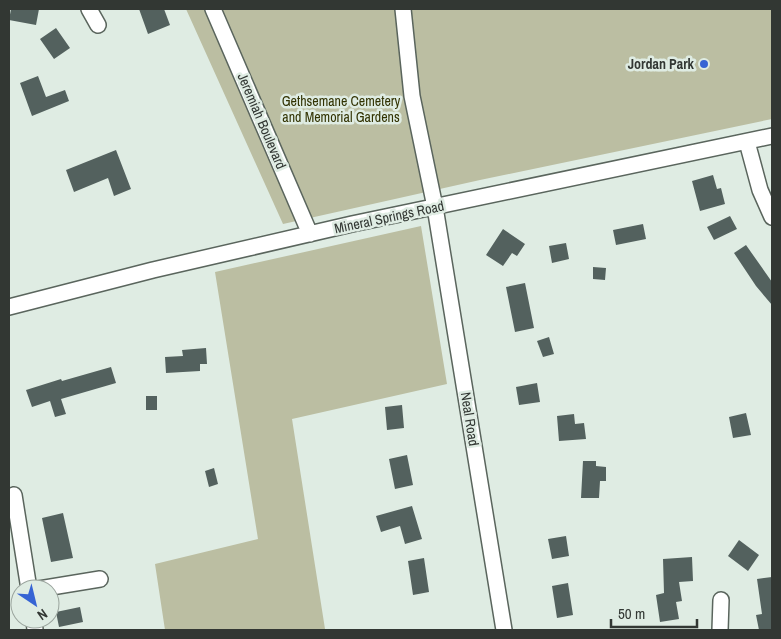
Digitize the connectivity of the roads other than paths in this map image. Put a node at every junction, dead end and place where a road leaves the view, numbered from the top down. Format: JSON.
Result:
{"nodes":[{"id":1,"x":89,"y":9,"type":"edge"},
{"id":2,"x":213,"y":9,"type":"edge"},
{"id":3,"x":403,"y":9,"type":"edge"},
{"id":4,"x":98,"y":25,"type":"dead end"},
{"id":5,"x":772,"y":136,"type":"edge"},
{"id":6,"x":747,"y":142,"type":"junction"},
{"id":7,"x":435,"y":207,"type":"junction"},
{"id":8,"x":772,"y":217,"type":"edge"},
{"id":9,"x":310,"y":234,"type":"junction"},
{"id":10,"x":9,"y":307,"type":"edge"},
{"id":11,"x":14,"y":495,"type":"dead end"},
{"id":12,"x":27,"y":579,"type":"edge"},
{"id":13,"x":100,"y":579,"type":"dead end"},
{"id":14,"x":60,"y":586,"type":"edge"},
{"id":15,"x":720,"y":600,"type":"dead end"},
{"id":16,"x":504,"y":630,"type":"edge"},
{"id":17,"x":720,"y":630,"type":"edge"}],
"edges":[{"from":1,"to":4,"type":"street"},
{"from":2,"to":9,"type":"street","name":"Jeremiah Boulevard"},
{"from":3,"to":7,"type":"street"},
{"from":5,"to":6,"type":"street","name":"Mineral Springs Road"},
{"from":6,"to":7,"type":"street","name":"Mineral Springs Road"},
{"from":6,"to":8,"type":"street"},
{"from":7,"to":9,"type":"street","name":"Mineral Springs Road"},
{"from":7,"to":16,"type":"street","name":"Neal Road"},
{"from":9,"to":10,"type":"street","name":"Mineral Springs Road"},
{"from":11,"to":12,"type":"street"},
{"from":13,"to":14,"type":"street"},
{"from":15,"to":17,"type":"street"}]}
